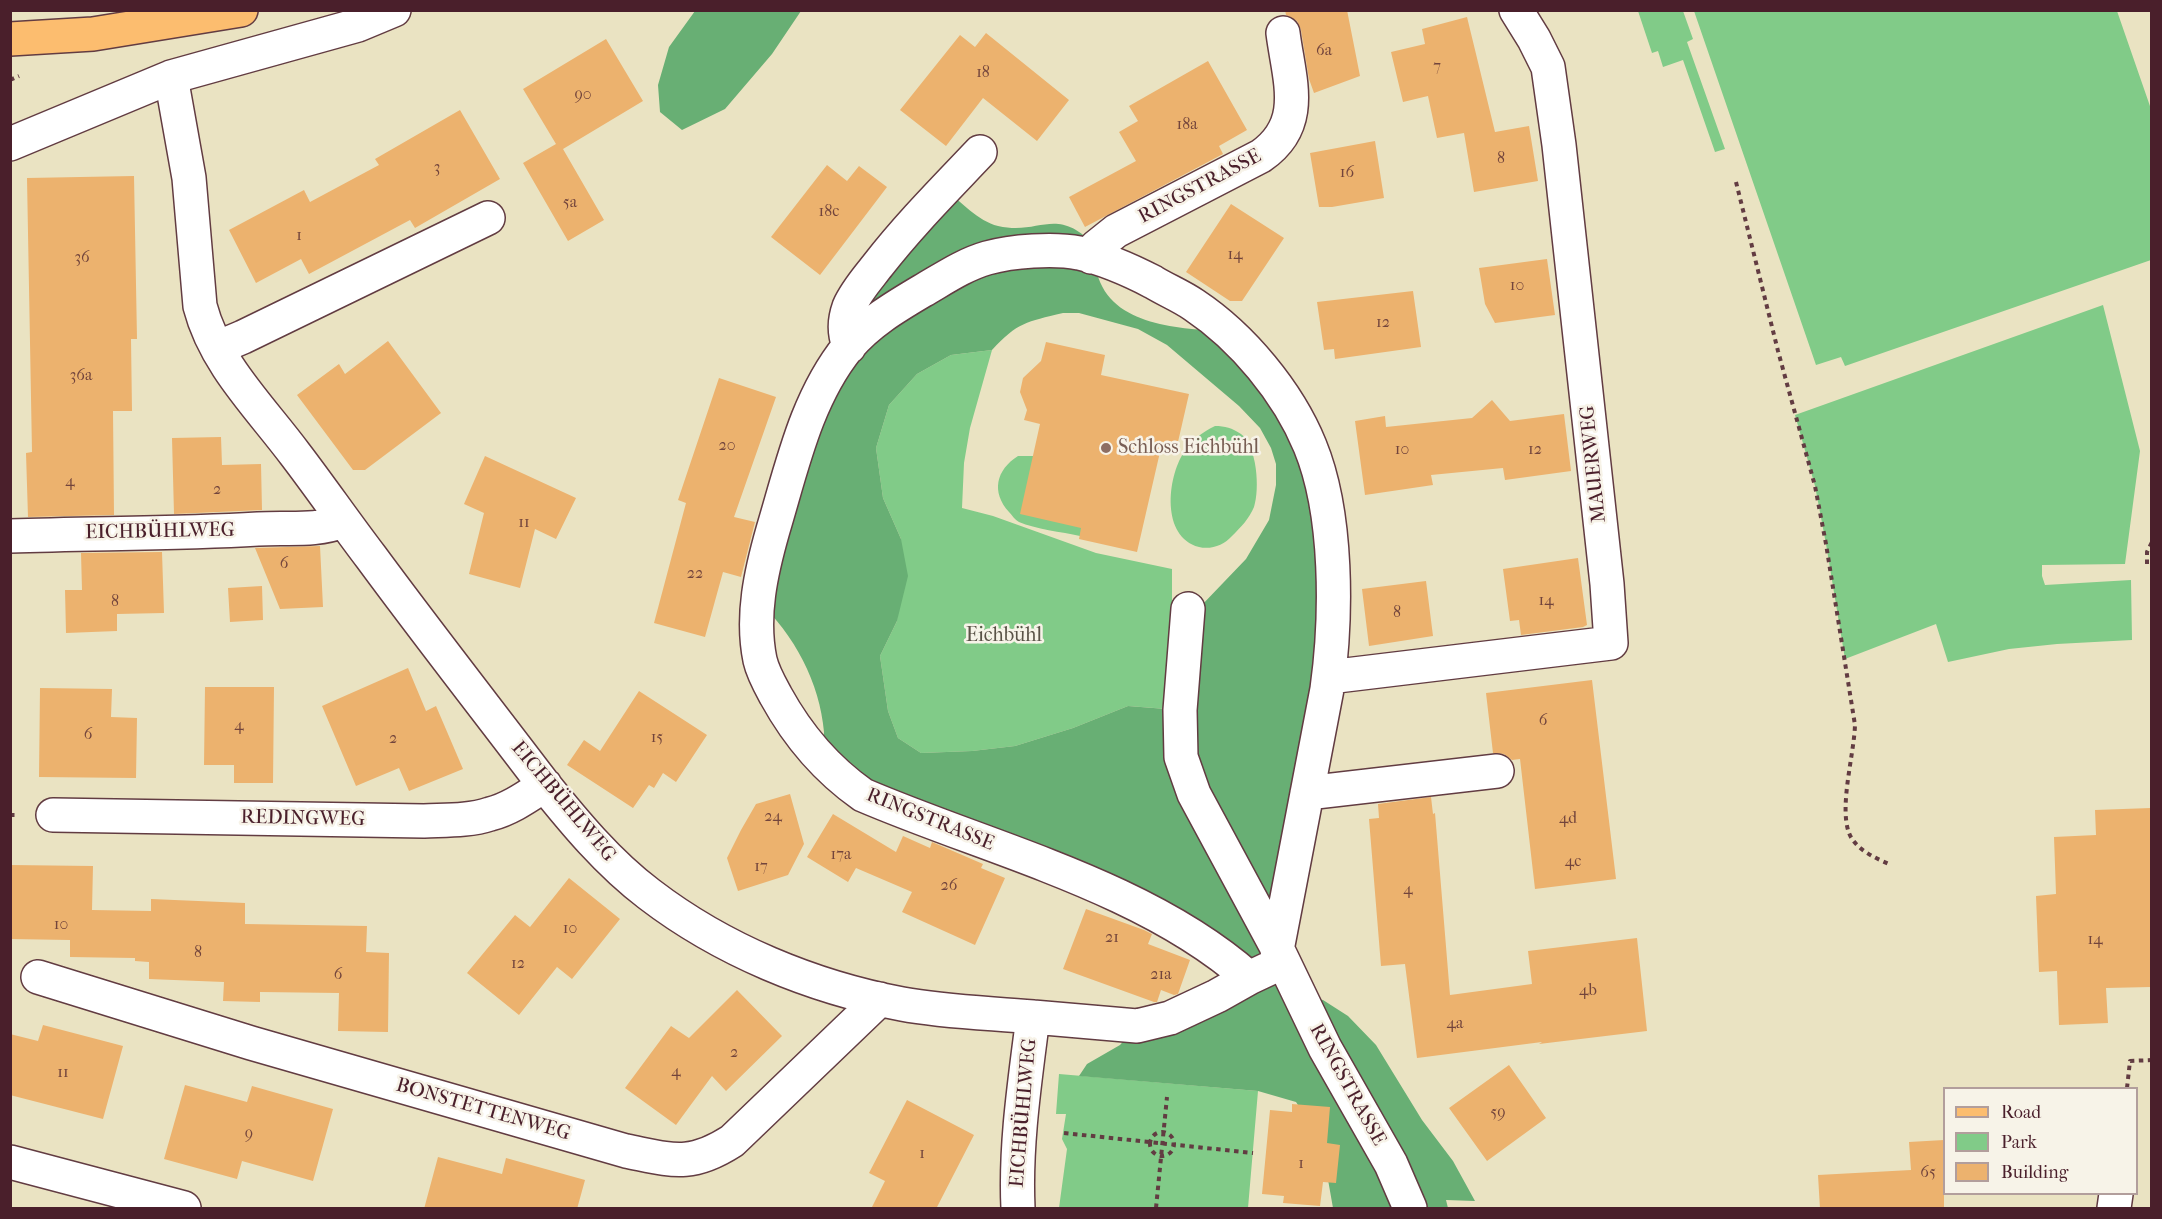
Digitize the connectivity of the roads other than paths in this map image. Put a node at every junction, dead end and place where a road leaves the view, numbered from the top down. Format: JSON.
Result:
{"nodes":[{"id":1,"x":241,"y":10,"type":"edge"},
{"id":2,"x":394,"y":10,"type":"edge"},
{"id":3,"x":1516,"y":10,"type":"edge"},
{"id":4,"x":1283,"y":33,"type":"dead end"},
{"id":5,"x":10,"y":39,"type":"edge"},
{"id":6,"x":171,"y":77,"type":"junction"},
{"id":7,"x":10,"y":144,"type":"edge"},
{"id":8,"x":980,"y":152,"type":"dead end"},
{"id":9,"x":488,"y":218,"type":"dead end"},
{"id":10,"x":1091,"y":256,"type":"junction"},
{"id":11,"x":849,"y":346,"type":"junction"},
{"id":12,"x":217,"y":348,"type":"junction"},
{"id":13,"x":344,"y":521,"type":"junction"},
{"id":14,"x":10,"y":536,"type":"edge"},
{"id":15,"x":1188,"y":609,"type":"dead end"},
{"id":16,"x":1329,"y":676,"type":"junction"},
{"id":17,"x":1497,"y":771,"type":"dead end"},
{"id":18,"x":545,"y":786,"type":"junction"},
{"id":19,"x":1307,"y":793,"type":"junction"},
{"id":20,"x":53,"y":815,"type":"dead end"},
{"id":21,"x":1280,"y":956,"type":"junction"},
{"id":22,"x":38,"y":976,"type":"dead end"},
{"id":23,"x":1249,"y":978,"type":"junction"},
{"id":24,"x":880,"y":999,"type":"junction"},
{"id":25,"x":1033,"y":1017,"type":"junction"},
{"id":26,"x":10,"y":1162,"type":"edge"},
{"id":27,"x":184,"y":1209,"type":"edge"},
{"id":28,"x":1018,"y":1209,"type":"edge"},
{"id":29,"x":1410,"y":1209,"type":"edge"}],
"edges":[{"from":1,"to":5,"type":"main road"},
{"from":2,"to":6,"type":"street"},
{"from":3,"to":16,"type":"street","name":"MAUERWEG"},
{"from":4,"to":10,"type":"street","name":"RINGSTRASSE"},
{"from":6,"to":7,"type":"street"},
{"from":6,"to":12,"type":"street","name":"EICHBÜHLWEG"},
{"from":8,"to":11,"type":"street"},
{"from":9,"to":12,"type":"street"},
{"from":10,"to":11,"type":"street","name":"RINGSTRASSE"},
{"from":10,"to":16,"type":"street","name":"RINGSTRASSE"},
{"from":11,"to":23,"type":"street","name":"RINGSTRASSE"},
{"from":12,"to":13,"type":"street","name":"EICHBÜHLWEG"},
{"from":13,"to":14,"type":"street","name":"EICHBÜHLWEG"},
{"from":13,"to":18,"type":"street","name":"EICHBÜHLWEG"},
{"from":15,"to":21,"type":"street","name":"RINGSTRASSE"},
{"from":16,"to":19,"type":"street","name":"RINGSTRASSE"},
{"from":17,"to":19,"type":"street"},
{"from":18,"to":20,"type":"street","name":"REDINGWEG"},
{"from":18,"to":24,"type":"street","name":"EICHBÜHLWEG"},
{"from":19,"to":21,"type":"street","name":"RINGSTRASSE"},
{"from":21,"to":23,"type":"street"},
{"from":21,"to":29,"type":"street","name":"RINGSTRASSE"},
{"from":22,"to":24,"type":"street","name":"BONSTETTENWEG"},
{"from":23,"to":25,"type":"street","name":"EICHBÜHLWEG"},
{"from":24,"to":25,"type":"street","name":"EICHBÜHLWEG"},
{"from":25,"to":28,"type":"street","name":"EICHBÜHLWEG"},
{"from":26,"to":27,"type":"street"}]}
